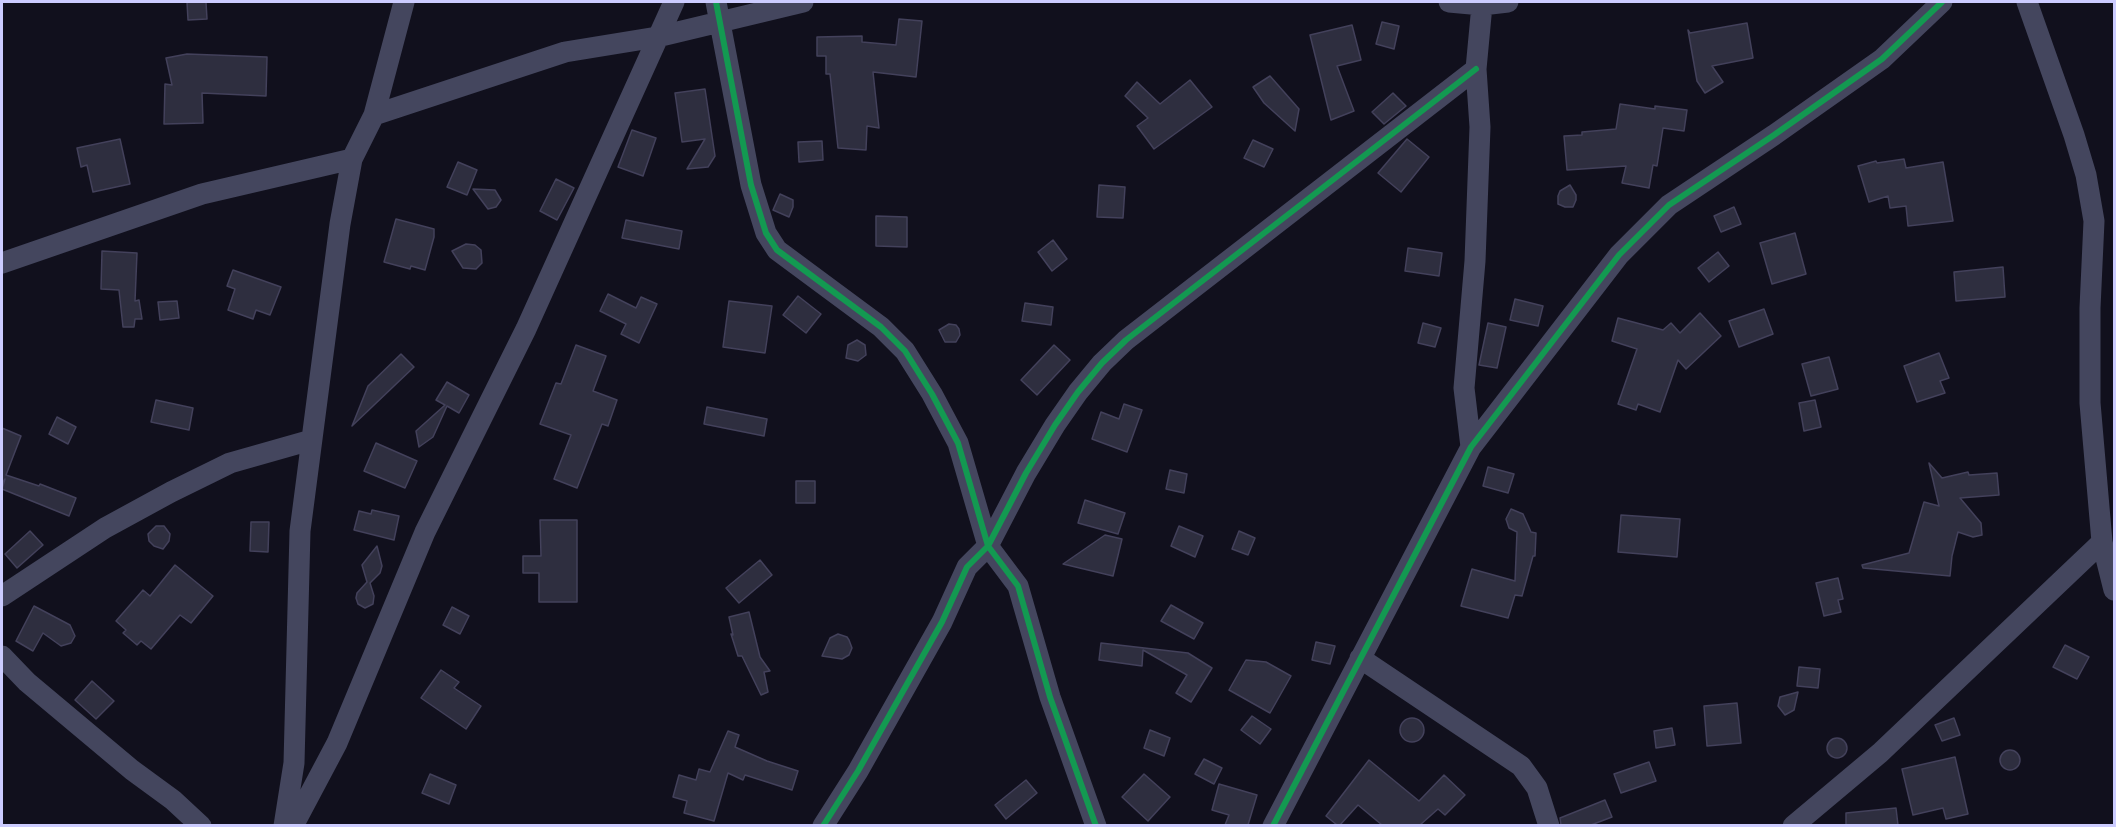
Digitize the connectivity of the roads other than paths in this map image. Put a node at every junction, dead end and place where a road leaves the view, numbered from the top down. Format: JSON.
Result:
{"nodes":[{"id":1,"x":404,"y":2,"type":"edge"},
{"id":2,"x":674,"y":2,"type":"edge"},
{"id":3,"x":716,"y":2,"type":"edge"},
{"id":4,"x":803,"y":2,"type":"edge"},
{"id":5,"x":1449,"y":2,"type":"edge"},
{"id":6,"x":1508,"y":2,"type":"edge"},
{"id":7,"x":1942,"y":2,"type":"edge"},
{"id":8,"x":2027,"y":2,"type":"edge"},
{"id":9,"x":1482,"y":5,"type":"junction"},
{"id":10,"x":720,"y":23,"type":"junction"},
{"id":11,"x":657,"y":37,"type":"junction"},
{"id":12,"x":1476,"y":69,"type":"junction"},
{"id":13,"x":374,"y":115,"type":"junction"},
{"id":14,"x":352,"y":159,"type":"junction"},
{"id":15,"x":2,"y":263,"type":"edge"},
{"id":16,"x":311,"y":440,"type":"junction"},
{"id":17,"x":1471,"y":447,"type":"junction"},
{"id":18,"x":2102,"y":542,"type":"junction"},
{"id":19,"x":988,"y":546,"type":"junction"},
{"id":20,"x":2115,"y":590,"type":"edge"},
{"id":21,"x":2,"y":596,"type":"edge"},
{"id":22,"x":2,"y":656,"type":"edge"},
{"id":23,"x":1360,"y":658,"type":"junction"},
{"id":24,"x":201,"y":825,"type":"edge"},
{"id":25,"x":284,"y":825,"type":"edge"},
{"id":26,"x":293,"y":825,"type":"edge"},
{"id":27,"x":823,"y":825,"type":"edge"},
{"id":28,"x":1096,"y":825,"type":"edge"},
{"id":29,"x":1273,"y":825,"type":"edge"},
{"id":30,"x":1549,"y":825,"type":"edge"},
{"id":31,"x":1793,"y":825,"type":"edge"}],
"edges":[{"from":1,"to":13,"type":"street"},
{"from":2,"to":11,"type":"street"},
{"from":3,"to":10,"type":"street"},
{"from":4,"to":10,"type":"street"},
{"from":5,"to":9,"type":"street"},
{"from":6,"to":9,"type":"street"},
{"from":7,"to":17,"type":"street"},
{"from":8,"to":18,"type":"street"},
{"from":9,"to":12,"type":"street"},
{"from":10,"to":11,"type":"street"},
{"from":10,"to":19,"type":"street"},
{"from":11,"to":13,"type":"street"},
{"from":11,"to":26,"type":"street"},
{"from":12,"to":17,"type":"street"},
{"from":12,"to":19,"type":"street"},
{"from":13,"to":14,"type":"street"},
{"from":14,"to":15,"type":"street"},
{"from":14,"to":16,"type":"street"},
{"from":16,"to":21,"type":"street"},
{"from":16,"to":25,"type":"street"},
{"from":17,"to":23,"type":"street"},
{"from":18,"to":20,"type":"street"},
{"from":18,"to":31,"type":"street"},
{"from":19,"to":27,"type":"street"},
{"from":19,"to":28,"type":"street"},
{"from":22,"to":24,"type":"street"},
{"from":23,"to":29,"type":"street"},
{"from":23,"to":30,"type":"street"}]}
